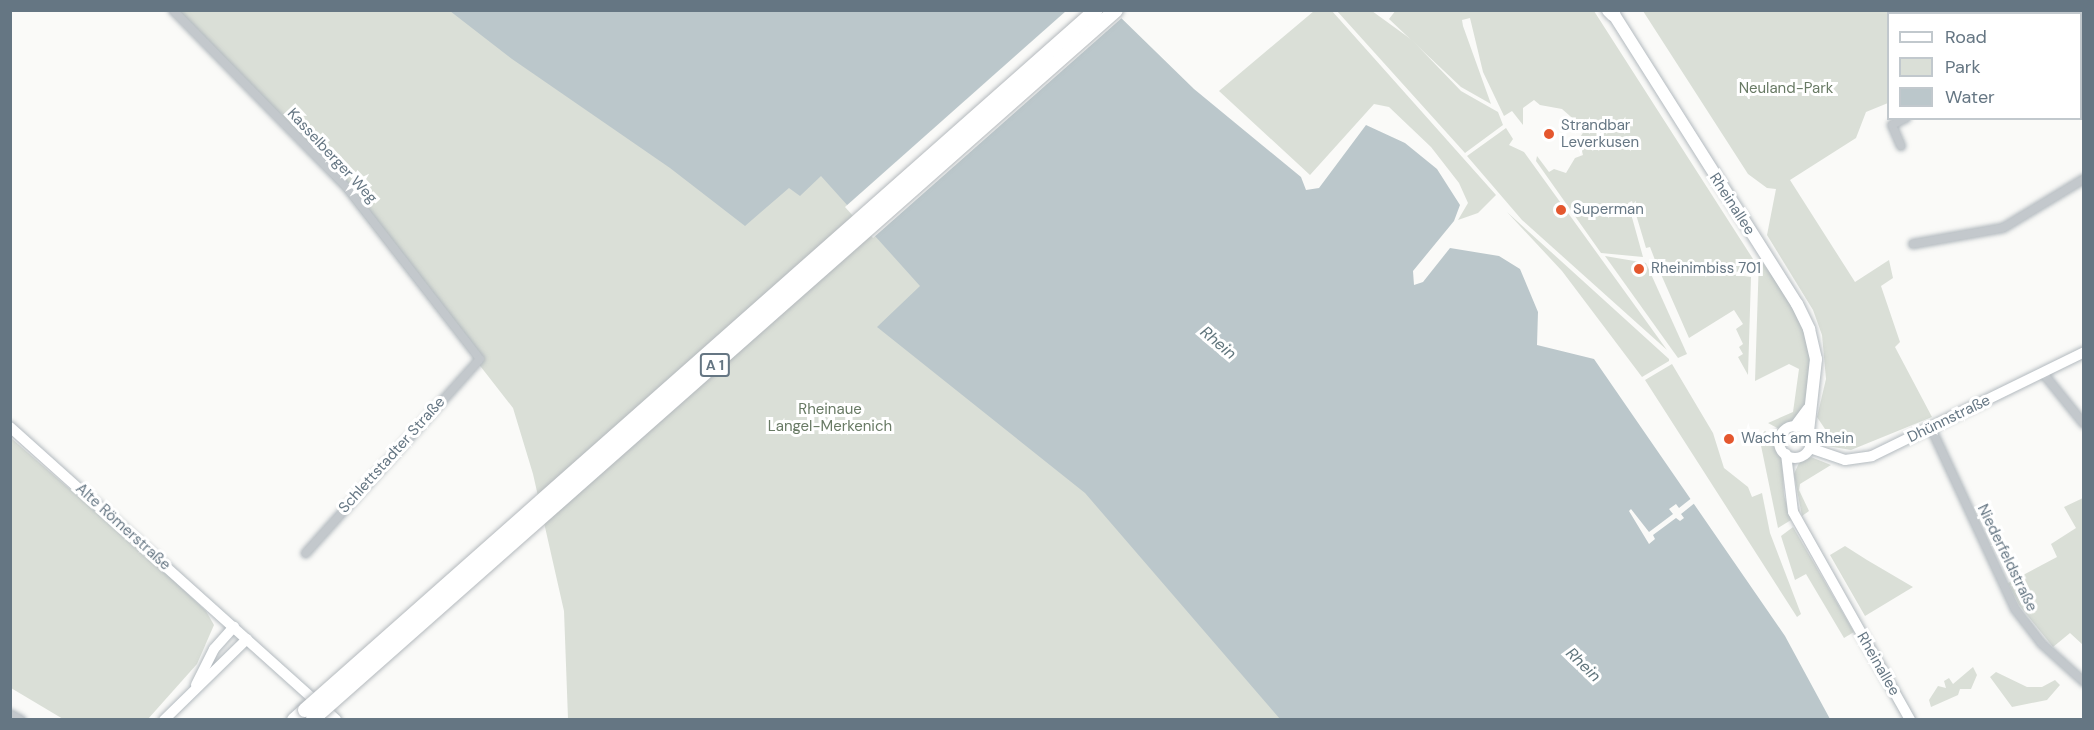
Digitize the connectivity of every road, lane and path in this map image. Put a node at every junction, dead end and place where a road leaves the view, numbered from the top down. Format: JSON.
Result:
{"nodes":[{"id":1,"x":173,"y":10,"type":"edge"},
{"id":2,"x":1096,"y":10,"type":"edge"},
{"id":3,"x":1116,"y":10,"type":"edge"},
{"id":4,"x":1611,"y":12,"type":"edge"},
{"id":5,"x":1901,"y":120,"type":"edge"},
{"id":6,"x":1900,"y":146,"type":"dead end"},
{"id":7,"x":2084,"y":179,"type":"edge"},
{"id":8,"x":1913,"y":244,"type":"dead end"},
{"id":9,"x":2084,"y":352,"type":"edge"},
{"id":10,"x":480,"y":359,"type":"joint"},
{"id":11,"x":2043,"y":373,"type":"junction"},
{"id":12,"x":1809,"y":409,"type":"junction"},
{"id":13,"x":2084,"y":424,"type":"edge"},
{"id":14,"x":1796,"y":426,"type":"junction"},
{"id":15,"x":10,"y":427,"type":"edge"},
{"id":16,"x":1931,"y":428,"type":"junction"},
{"id":17,"x":1808,"y":432,"type":"junction"},
{"id":18,"x":1810,"y":448,"type":"junction"},
{"id":19,"x":1790,"y":456,"type":"junction"},
{"id":20,"x":306,"y":553,"type":"dead end"},
{"id":21,"x":234,"y":627,"type":"junction"},
{"id":22,"x":248,"y":639,"type":"junction"},
{"id":23,"x":2084,"y":682,"type":"edge"},
{"id":24,"x":196,"y":685,"type":"junction"},
{"id":25,"x":10,"y":714,"type":"edge"},
{"id":26,"x":310,"y":716,"type":"edge"},
{"id":27,"x":21,"y":720,"type":"edge"},
{"id":28,"x":164,"y":720,"type":"edge"},
{"id":29,"x":294,"y":720,"type":"edge"},
{"id":30,"x":336,"y":720,"type":"edge"},
{"id":31,"x":1910,"y":720,"type":"edge"}],
"edges":[{"from":1,"to":10,"type":"street","name":"Kasselberger Weg"},
{"from":2,"to":26,"type":"highway","number":"A 1","bridge":true},
{"from":3,"to":26,"type":"highway","number":"A 1","bridge":true},
{"from":4,"to":12,"type":"main road","name":"Rheinallee"},
{"from":5,"to":6,"type":"street"},
{"from":7,"to":8,"type":"street"},
{"from":9,"to":11,"type":"main road","name":"Dhünnstraße"},
{"from":10,"to":20,"type":"street","name":"Schlettstadter Straße"},
{"from":11,"to":13,"type":"street"},
{"from":11,"to":16,"type":"main road","name":"Dhünnstraße"},
{"from":12,"to":14,"type":"main road","name":"Rheinallee"},
{"from":12,"to":17,"type":"main road","name":"Rheinallee"},
{"from":14,"to":17,"type":"main road"},
{"from":14,"to":19,"type":"main road","name":"Rheinallee"},
{"from":15,"to":21,"type":"main road","name":"Alte Römerstraße"},
{"from":16,"to":18,"type":"main road","name":"Dhünnstraße"},
{"from":16,"to":23,"type":"street","name":"Niederfeldstraße"},
{"from":17,"to":18,"type":"main road","name":"Rheinallee"},
{"from":18,"to":19,"type":"main road"},
{"from":19,"to":31,"type":"main road","name":"Rheinallee"},
{"from":21,"to":22,"type":"main road","name":"Alte Römerstraße"},
{"from":21,"to":24,"type":"main road"},
{"from":22,"to":24,"type":"main road"},
{"from":22,"to":30,"type":"main road","name":"Alte Römerstraße"},
{"from":24,"to":28,"type":"main road"},
{"from":25,"to":27,"type":"street"},
{"from":26,"to":29,"type":"highway","number":"A 1"}]}
